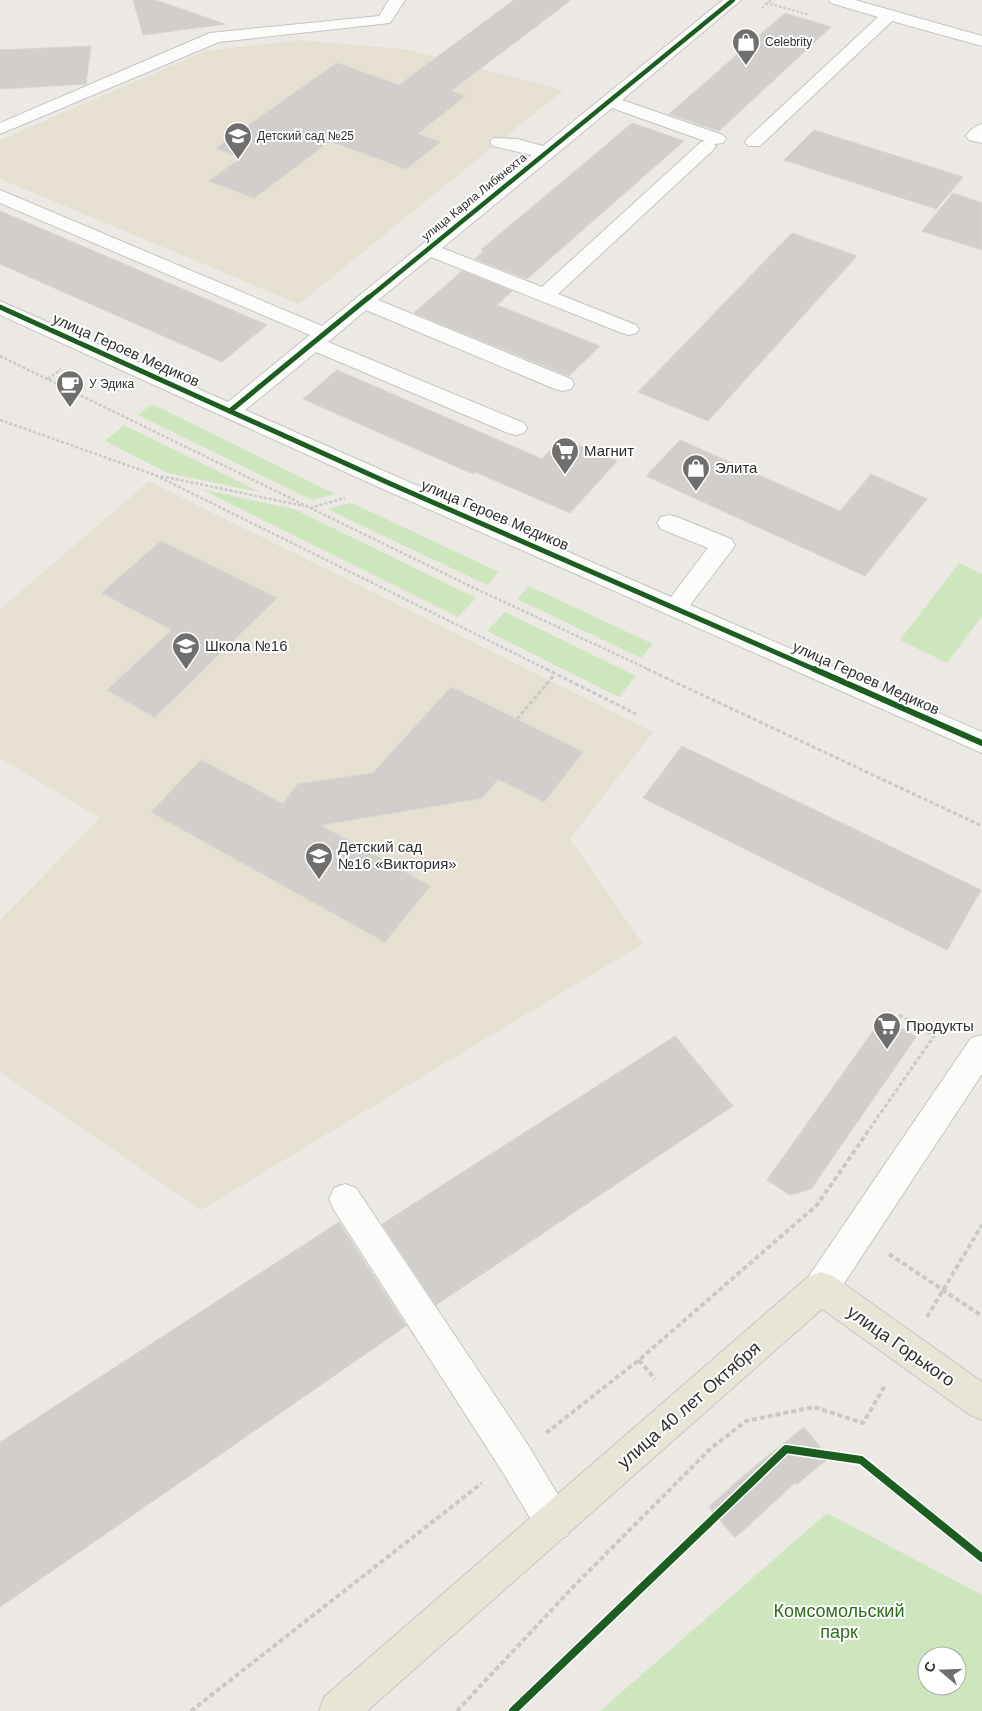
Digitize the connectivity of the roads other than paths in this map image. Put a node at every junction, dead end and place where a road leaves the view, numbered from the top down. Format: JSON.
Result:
{"nodes":[{"id":1,"x":397,"y":0,"type":"edge"},
{"id":2,"x":733,"y":0,"type":"edge"},
{"id":3,"x":837,"y":0,"type":"edge"},
{"id":4,"x":889,"y":15,"type":"junction"},
{"id":5,"x":982,"y":41,"type":"edge"},
{"id":6,"x":609,"y":101,"type":"junction"},
{"id":7,"x":982,"y":129,"type":"edge"},
{"id":8,"x":0,"y":130,"type":"edge"},
{"id":9,"x":982,"y":138,"type":"edge"},
{"id":10,"x":499,"y":142,"type":"dead end"},
{"id":11,"x":754,"y":142,"type":"dead end"},
{"id":12,"x":545,"y":153,"type":"junction"},
{"id":13,"x":0,"y":196,"type":"edge"},
{"id":14,"x":428,"y":249,"type":"junction"},
{"id":15,"x":544,"y":295,"type":"junction"},
{"id":16,"x":364,"y":302,"type":"junction"},
{"id":17,"x":0,"y":307,"type":"edge"},
{"id":18,"x":629,"y":329,"type":"dead end"},
{"id":19,"x":318,"y":339,"type":"junction"},
{"id":20,"x":562,"y":384,"type":"dead end"},
{"id":21,"x":230,"y":411,"type":"junction"},
{"id":22,"x":516,"y":428,"type":"dead end"},
{"id":23,"x":669,"y":523,"type":"dead end"},
{"id":24,"x":676,"y":607,"type":"junction"},
{"id":25,"x":982,"y":743,"type":"edge"},
{"id":26,"x":982,"y":1048,"type":"edge"},
{"id":27,"x":345,"y":1199,"type":"dead end"},
{"id":28,"x":821,"y":1288,"type":"junction"},
{"id":29,"x":982,"y":1403,"type":"edge"},
{"id":30,"x":554,"y":1523,"type":"junction"},
{"id":31,"x":338,"y":1711,"type":"edge"}],
"edges":[{"from":1,"to":8,"type":"street"},
{"from":2,"to":6,"type":"street","name":"улица Карла Либкнехта"},
{"from":3,"to":4,"type":"street"},
{"from":4,"to":5,"type":"street"},
{"from":4,"to":11,"type":"street"},
{"from":6,"to":12,"type":"street","name":"улица Карла Либкнехта"},
{"from":6,"to":15,"type":"street"},
{"from":7,"to":9,"type":"street"},
{"from":10,"to":12,"type":"street"},
{"from":12,"to":14,"type":"street","name":"улица Карла Либкнехта"},
{"from":13,"to":19,"type":"street"},
{"from":14,"to":15,"type":"street"},
{"from":14,"to":16,"type":"street","name":"улица Карла Либкнехта"},
{"from":15,"to":18,"type":"street"},
{"from":16,"to":19,"type":"street","name":"улица Карла Либкнехта"},
{"from":16,"to":20,"type":"street"},
{"from":17,"to":21,"type":"street","name":"улица Героев Медиков"},
{"from":19,"to":21,"type":"street","name":"улица Карла Либкнехта"},
{"from":19,"to":22,"type":"street"},
{"from":21,"to":24,"type":"street","name":"улица Героев Медиков"},
{"from":23,"to":24,"type":"street"},
{"from":24,"to":25,"type":"street","name":"улица Героев Медиков"},
{"from":26,"to":28,"type":"street","name":"улица 40 лет Октября"},
{"from":27,"to":30,"type":"street"},
{"from":28,"to":29,"type":"main road","name":"улица Горького"},
{"from":28,"to":30,"type":"main road","name":"улица 40 лет Октября"},
{"from":30,"to":31,"type":"main road","name":"улица 40 лет Октября"}]}
